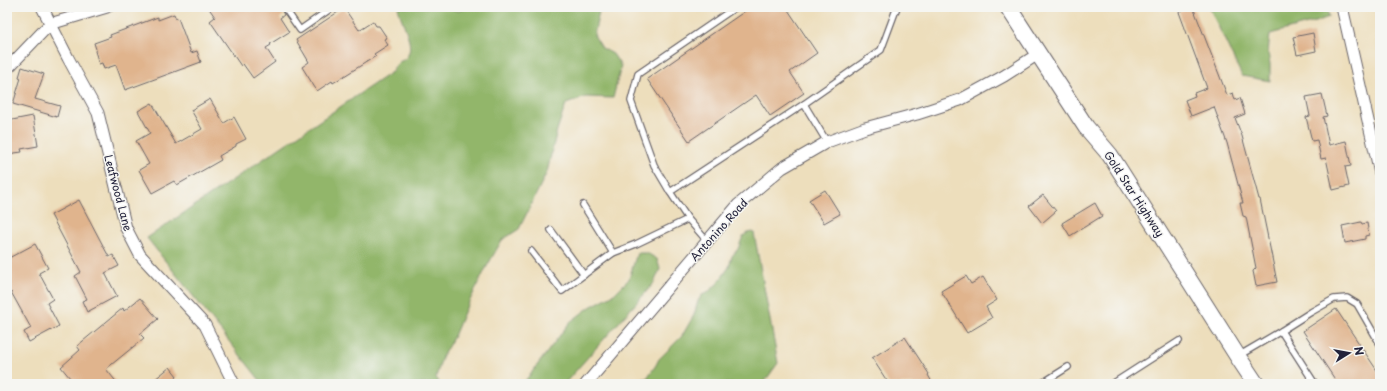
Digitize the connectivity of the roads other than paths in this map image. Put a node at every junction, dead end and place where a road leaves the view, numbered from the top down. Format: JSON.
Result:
{"nodes":[{"id":1,"x":42,"y":7,"type":"edge"},
{"id":2,"x":107,"y":7,"type":"edge"},
{"id":3,"x":284,"y":7,"type":"edge"},
{"id":4,"x":333,"y":7,"type":"edge"},
{"id":5,"x":736,"y":7,"type":"edge"},
{"id":6,"x":897,"y":7,"type":"edge"},
{"id":7,"x":1008,"y":7,"type":"edge"},
{"id":8,"x":1342,"y":7,"type":"edge"},
{"id":9,"x":50,"y":24,"type":"junction"},
{"id":10,"x":1038,"y":54,"type":"junction"},
{"id":11,"x":7,"y":69,"type":"edge"},
{"id":12,"x":804,"y":104,"type":"junction"},
{"id":13,"x":827,"y":142,"type":"junction"},
{"id":14,"x":1380,"y":172,"type":"edge"},
{"id":15,"x":670,"y":192,"type":"junction"},
{"id":16,"x":583,"y":205,"type":"dead end"},
{"id":17,"x":688,"y":219,"type":"junction"},
{"id":18,"x":551,"y":230,"type":"dead end"},
{"id":19,"x":707,"y":242,"type":"junction"},
{"id":20,"x":531,"y":251,"type":"dead end"},
{"id":21,"x":613,"y":253,"type":"junction"},
{"id":22,"x":584,"y":275,"type":"junction"},
{"id":23,"x":1281,"y":331,"type":"junction"},
{"id":24,"x":1179,"y":340,"type":"dead end"},
{"id":25,"x":1380,"y":344,"type":"edge"},
{"id":26,"x":1238,"y":356,"type":"junction"},
{"id":27,"x":1068,"y":368,"type":"dead end"},
{"id":28,"x":234,"y":384,"type":"edge"},
{"id":29,"x":586,"y":384,"type":"edge"},
{"id":30,"x":1041,"y":384,"type":"edge"},
{"id":31,"x":1112,"y":384,"type":"edge"},
{"id":32,"x":1256,"y":384,"type":"edge"},
{"id":33,"x":1315,"y":384,"type":"edge"}],
"edges":[{"from":1,"to":9,"type":"street","name":"Leafwood Lane"},
{"from":2,"to":9,"type":"street"},
{"from":3,"to":4,"type":"lane"},
{"from":5,"to":15,"type":"lane"},
{"from":6,"to":12,"type":"lane"},
{"from":7,"to":10,"type":"main road","name":"Gold Star Highway"},
{"from":8,"to":14,"type":"street"},
{"from":9,"to":11,"type":"street"},
{"from":9,"to":28,"type":"street","name":"Leafwood Lane"},
{"from":10,"to":13,"type":"street","name":"Antonino Road"},
{"from":10,"to":26,"type":"main road","name":"Gold Star Highway"},
{"from":12,"to":13,"type":"lane"},
{"from":12,"to":15,"type":"lane"},
{"from":13,"to":19,"type":"street","name":"Antonino Road"},
{"from":15,"to":17,"type":"lane"},
{"from":16,"to":21,"type":"lane"},
{"from":17,"to":19,"type":"lane"},
{"from":17,"to":21,"type":"lane"},
{"from":18,"to":22,"type":"lane"},
{"from":19,"to":29,"type":"street","name":"Antonino Road"},
{"from":20,"to":22,"type":"lane"},
{"from":21,"to":22,"type":"lane"},
{"from":23,"to":25,"type":"lane"},
{"from":23,"to":26,"type":"lane"},
{"from":23,"to":33,"type":"lane"},
{"from":24,"to":31,"type":"lane"},
{"from":26,"to":32,"type":"main road","name":"Gold Star Highway"},
{"from":27,"to":30,"type":"lane"}]}
